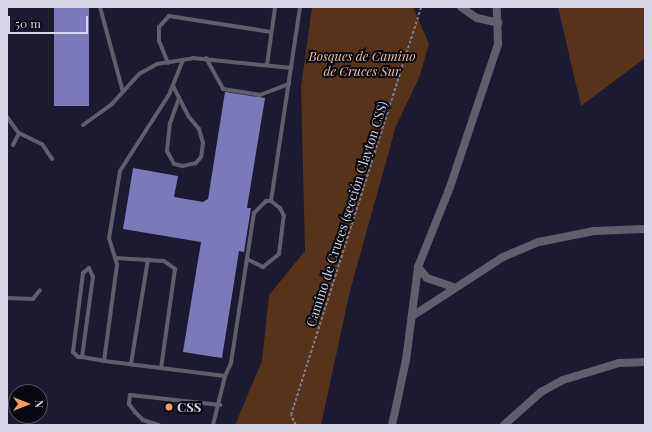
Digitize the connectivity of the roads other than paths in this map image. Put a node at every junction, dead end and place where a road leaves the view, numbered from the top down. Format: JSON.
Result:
{"nodes":[{"id":1,"x":100,"y":7,"type":"edge"},
{"id":2,"x":275,"y":7,"type":"edge"},
{"id":3,"x":300,"y":7,"type":"edge"},
{"id":4,"x":460,"y":7,"type":"edge"},
{"id":5,"x":497,"y":7,"type":"edge"},
{"id":6,"x":498,"y":23,"type":"junction"},
{"id":7,"x":271,"y":32,"type":"junction"},
{"id":8,"x":206,"y":58,"type":"junction"},
{"id":9,"x":183,"y":60,"type":"junction"},
{"id":10,"x":168,"y":62,"type":"junction"},
{"id":11,"x":267,"y":65,"type":"junction"},
{"id":12,"x":291,"y":68,"type":"junction"},
{"id":13,"x":289,"y":84,"type":"junction"},
{"id":14,"x":173,"y":86,"type":"junction"},
{"id":15,"x":123,"y":92,"type":"junction"},
{"id":16,"x":179,"y":98,"type":"junction"},
{"id":17,"x":7,"y":117,"type":"edge"},
{"id":18,"x":83,"y":125,"type":"dead end"},
{"id":19,"x":18,"y":132,"type":"junction"},
{"id":20,"x":13,"y":145,"type":"dead end"},
{"id":21,"x":52,"y":159,"type":"dead end"},
{"id":22,"x":271,"y":201,"type":"junction"},
{"id":23,"x":645,"y":229,"type":"edge"},
{"id":24,"x":115,"y":258,"type":"junction"},
{"id":25,"x":148,"y":259,"type":"junction"},
{"id":26,"x":249,"y":260,"type":"junction"},
{"id":27,"x":418,"y":267,"type":"junction"},
{"id":28,"x":452,"y":287,"type":"junction"},
{"id":29,"x":40,"y":290,"type":"dead end"},
{"id":30,"x":7,"y":298,"type":"edge"},
{"id":31,"x":414,"y":315,"type":"junction"},
{"id":32,"x":82,"y":357,"type":"junction"},
{"id":33,"x":104,"y":361,"type":"junction"},
{"id":34,"x":645,"y":362,"type":"edge"},
{"id":35,"x":131,"y":364,"type":"junction"},
{"id":36,"x":161,"y":368,"type":"junction"},
{"id":37,"x":225,"y":376,"type":"junction"},
{"id":38,"x":220,"y":405,"type":"junction"},
{"id":39,"x":159,"y":425,"type":"edge"},
{"id":40,"x":213,"y":425,"type":"edge"},
{"id":41,"x":392,"y":425,"type":"edge"},
{"id":42,"x":504,"y":425,"type":"edge"}],
"edges":[{"from":1,"to":15,"type":"lane"},
{"from":2,"to":7,"type":"lane"},
{"from":3,"to":12,"type":"lane"},
{"from":4,"to":6,"type":"street"},
{"from":5,"to":6,"type":"street"},
{"from":6,"to":27,"type":"street"},
{"from":7,"to":10,"type":"lane"},
{"from":7,"to":11,"type":"lane"},
{"from":8,"to":9,"type":"lane"},
{"from":8,"to":11,"type":"lane"},
{"from":8,"to":13,"type":"lane"},
{"from":9,"to":10,"type":"lane"},
{"from":9,"to":14,"type":"lane"},
{"from":10,"to":15,"type":"lane"},
{"from":11,"to":12,"type":"lane"},
{"from":12,"to":13,"type":"lane"},
{"from":13,"to":22,"type":"lane"},
{"from":14,"to":16,"type":"lane"},
{"from":14,"to":24,"type":"lane"},
{"from":15,"to":18,"type":"lane"},
{"from":16,"to":16,"type":"lane"},
{"from":17,"to":19,"type":"lane"},
{"from":19,"to":20,"type":"lane"},
{"from":19,"to":21,"type":"lane"},
{"from":22,"to":26,"type":"lane"},
{"from":22,"to":26,"type":"lane"},
{"from":23,"to":28,"type":"street"},
{"from":24,"to":25,"type":"lane"},
{"from":24,"to":33,"type":"lane"},
{"from":25,"to":35,"type":"lane"},
{"from":25,"to":36,"type":"lane"},
{"from":26,"to":37,"type":"lane"},
{"from":27,"to":28,"type":"street"},
{"from":27,"to":31,"type":"street"},
{"from":28,"to":31,"type":"street"},
{"from":29,"to":30,"type":"lane"},
{"from":31,"to":41,"type":"street"},
{"from":32,"to":32,"type":"lane"},
{"from":32,"to":33,"type":"lane"},
{"from":33,"to":35,"type":"lane"},
{"from":34,"to":42,"type":"street"},
{"from":35,"to":36,"type":"lane"},
{"from":36,"to":37,"type":"lane"},
{"from":37,"to":38,"type":"lane"},
{"from":38,"to":39,"type":"lane"},
{"from":38,"to":40,"type":"lane"}]}
